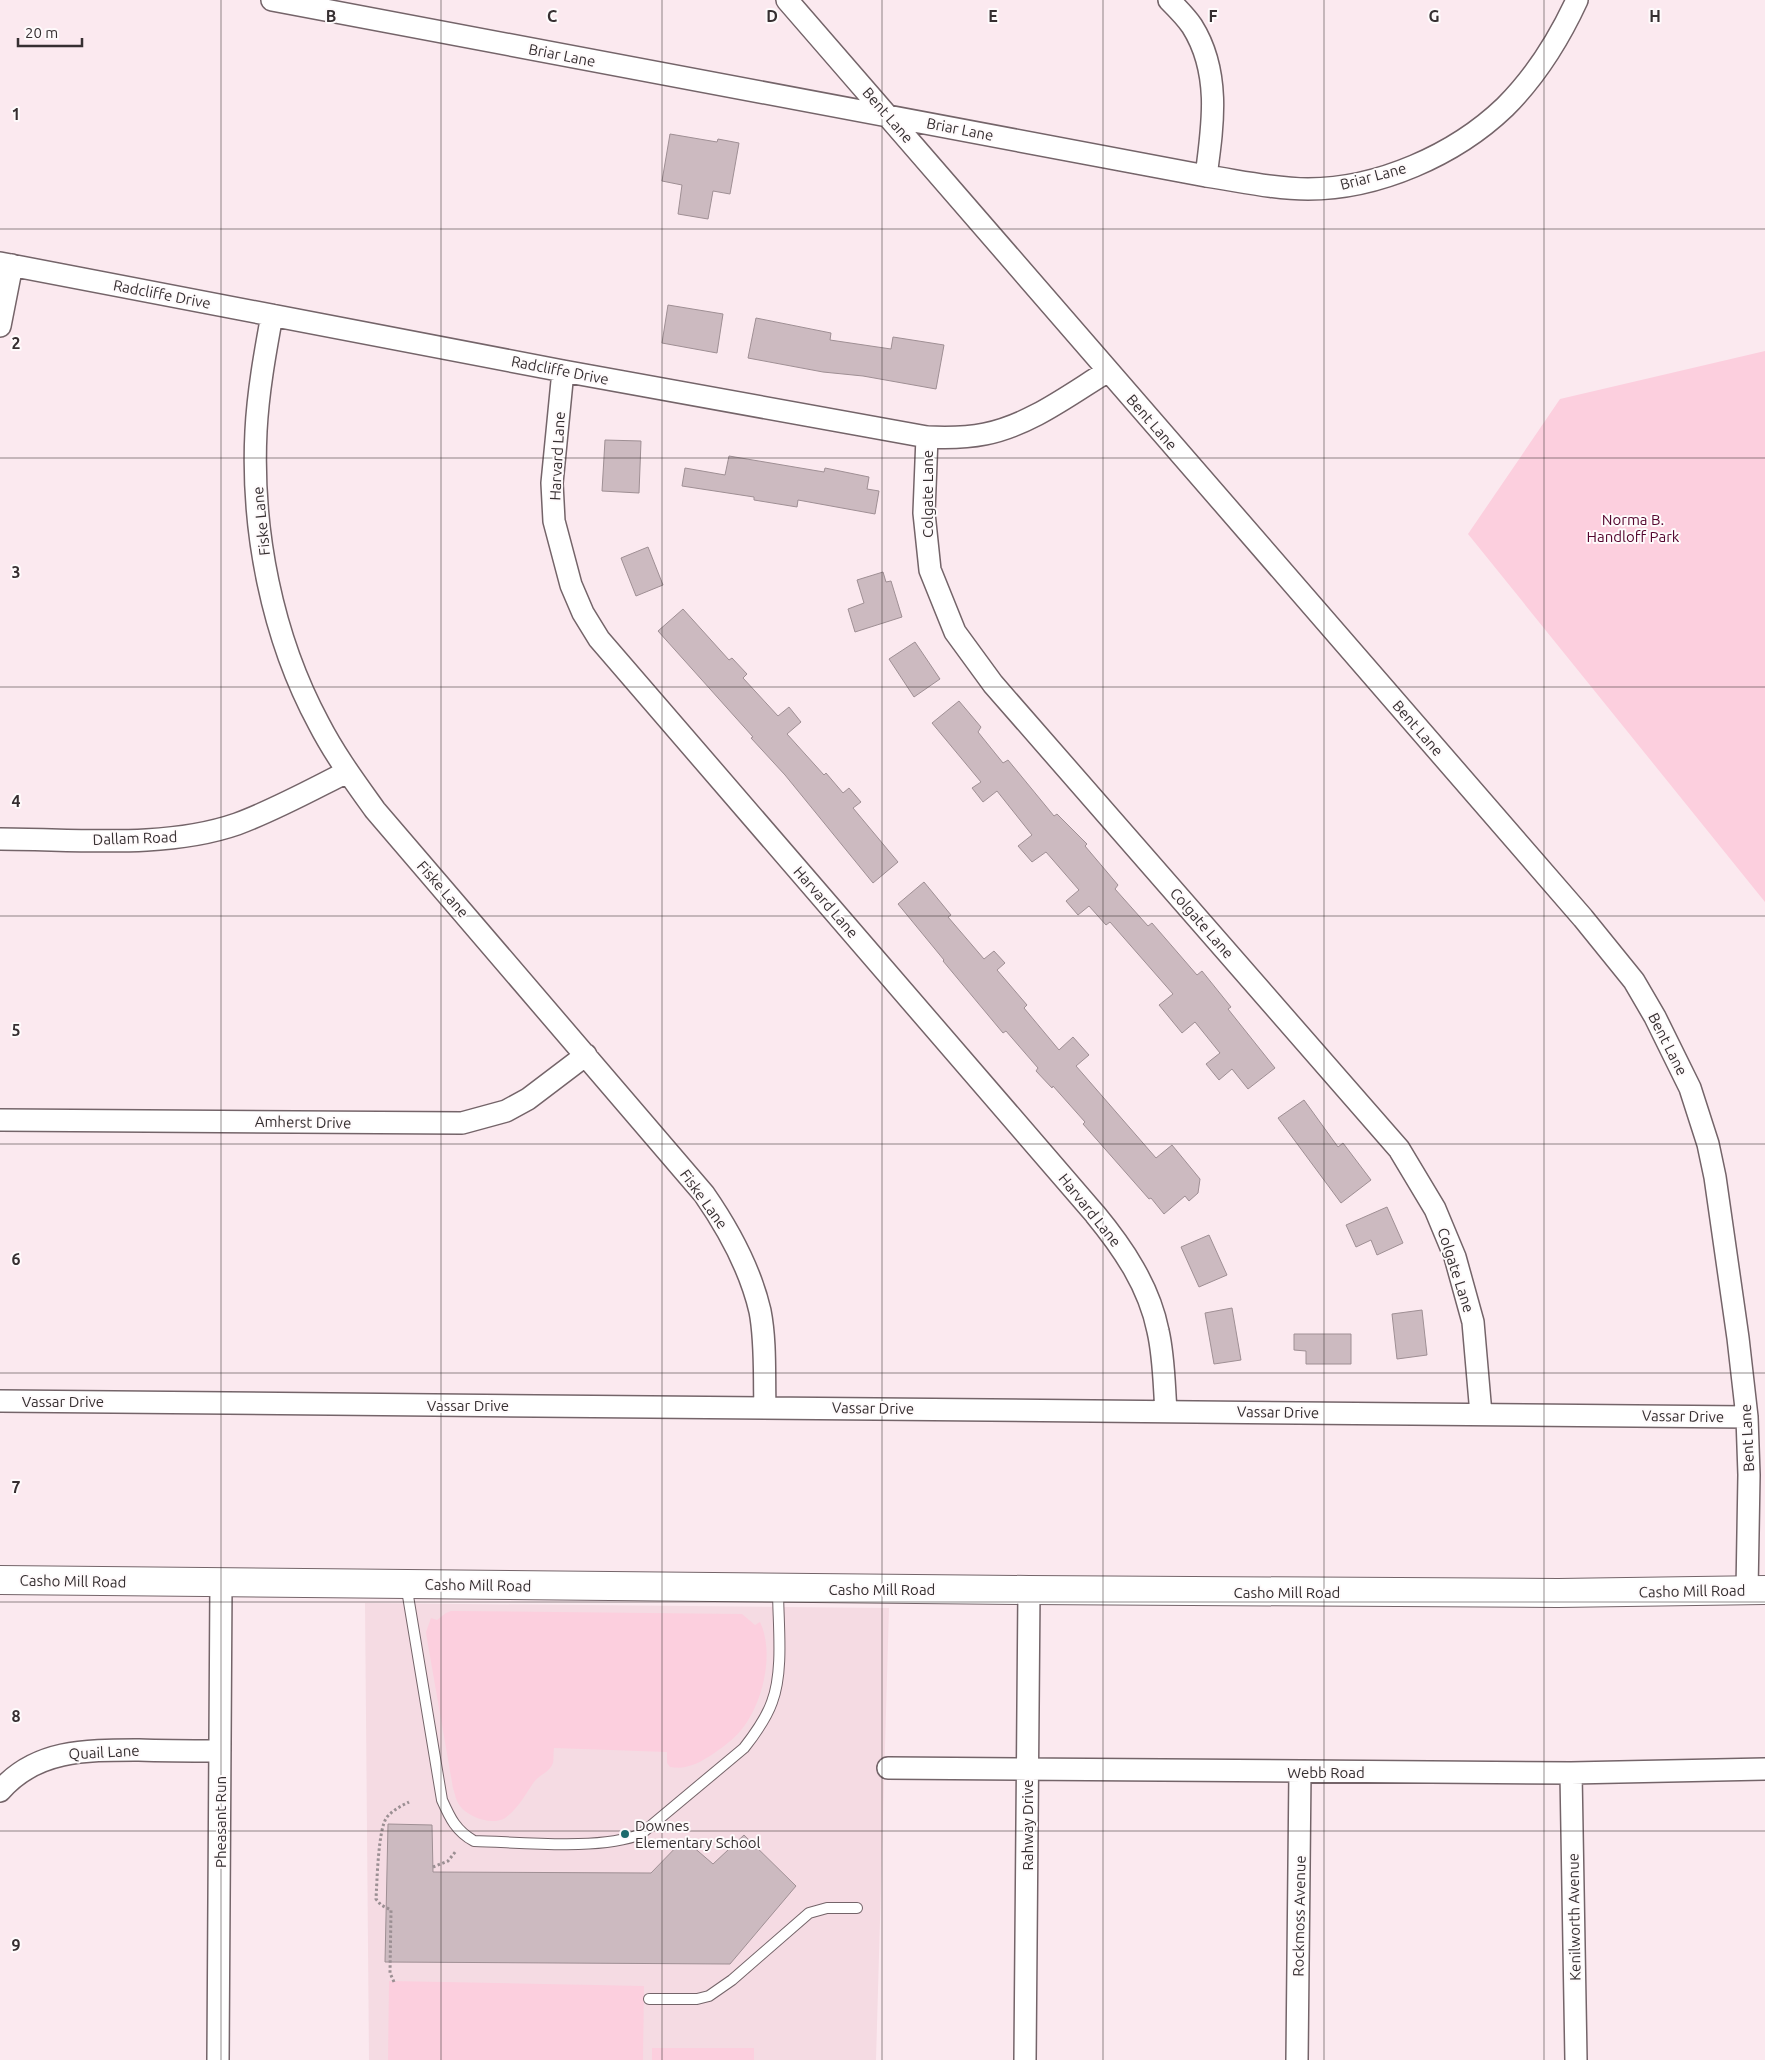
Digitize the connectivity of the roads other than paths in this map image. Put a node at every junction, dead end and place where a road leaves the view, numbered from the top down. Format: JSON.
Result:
{"nodes":[{"id":1,"x":272,"y":0,"type":"edge"},
{"id":2,"x":787,"y":0,"type":"edge"},
{"id":3,"x":1169,"y":0,"type":"edge"},
{"id":4,"x":1577,"y":0,"type":"edge"},
{"id":5,"x":890,"y":116,"type":"junction"},
{"id":6,"x":1206,"y":176,"type":"junction"},
{"id":7,"x":6,"y":264,"type":"edge"},
{"id":8,"x":272,"y":315,"type":"junction"},
{"id":9,"x":0,"y":326,"type":"edge"},
{"id":10,"x":563,"y":370,"type":"junction"},
{"id":11,"x":1108,"y":371,"type":"junction"},
{"id":12,"x":927,"y":437,"type":"junction"},
{"id":13,"x":347,"y":772,"type":"junction"},
{"id":14,"x":0,"y":839,"type":"edge"},
{"id":15,"x":586,"y":1055,"type":"junction"},
{"id":16,"x":0,"y":1120,"type":"edge"},
{"id":17,"x":0,"y":1401,"type":"edge"},
{"id":18,"x":765,"y":1407,"type":"junction"},
{"id":19,"x":1166,"y":1411,"type":"junction"},
{"id":20,"x":1481,"y":1414,"type":"junction"},
{"id":21,"x":1747,"y":1417,"type":"junction"},
{"id":22,"x":0,"y":1580,"type":"edge"},
{"id":23,"x":221,"y":1583,"type":"junction"},
{"id":24,"x":406,"y":1584,"type":"junction"},
{"id":25,"x":778,"y":1588,"type":"junction"},
{"id":26,"x":1029,"y":1590,"type":"junction"},
{"id":27,"x":1756,"y":1590,"type":"edge"},
{"id":28,"x":220,"y":1751,"type":"junction"},
{"id":29,"x":888,"y":1768,"type":"dead end"},
{"id":30,"x":1027,"y":1769,"type":"junction"},
{"id":31,"x":1765,"y":1769,"type":"edge"},
{"id":32,"x":1300,"y":1771,"type":"junction"},
{"id":33,"x":1571,"y":1773,"type":"junction"},
{"id":34,"x":0,"y":1791,"type":"edge"},
{"id":35,"x":857,"y":1908,"type":"dead end"},
{"id":36,"x":649,"y":1999,"type":"dead end"},
{"id":37,"x":218,"y":2060,"type":"edge"},
{"id":38,"x":1025,"y":2060,"type":"edge"},
{"id":39,"x":1297,"y":2060,"type":"edge"},
{"id":40,"x":1576,"y":2060,"type":"edge"}],
"edges":[{"from":1,"to":5,"type":"street","name":"Briar Lane"},
{"from":2,"to":5,"type":"street","name":"Bent Lane"},
{"from":3,"to":6,"type":"street"},
{"from":4,"to":6,"type":"street","name":"Briar Lane"},
{"from":5,"to":6,"type":"street","name":"Briar Lane"},
{"from":5,"to":11,"type":"street","name":"Bent Lane"},
{"from":7,"to":8,"type":"street","name":"Radcliffe Drive"},
{"from":7,"to":9,"type":"street"},
{"from":8,"to":10,"type":"street","name":"Radcliffe Drive"},
{"from":8,"to":13,"type":"street","name":"Fiske Lane"},
{"from":10,"to":12,"type":"street","name":"Radcliffe Drive"},
{"from":10,"to":19,"type":"street","name":"Harvard Lane"},
{"from":11,"to":12,"type":"street","name":"Radcliffe Drive"},
{"from":11,"to":21,"type":"street","name":"Bent Lane"},
{"from":12,"to":20,"type":"street","name":"Colgate Lane"},
{"from":13,"to":14,"type":"street","name":"Dallam Road"},
{"from":13,"to":15,"type":"street","name":"Fiske Lane"},
{"from":15,"to":16,"type":"street","name":"Amherst Drive"},
{"from":15,"to":18,"type":"street","name":"Fiske Lane"},
{"from":17,"to":18,"type":"street","name":"Vassar Drive"},
{"from":18,"to":19,"type":"street","name":"Vassar Drive"},
{"from":19,"to":20,"type":"street","name":"Vassar Drive"},
{"from":20,"to":21,"type":"street","name":"Vassar Drive"},
{"from":21,"to":27,"type":"street","name":"Bent Lane"},
{"from":22,"to":23,"type":"street","name":"Casho Mill Road"},
{"from":23,"to":24,"type":"street","name":"Casho Mill Road"},
{"from":23,"to":28,"type":"street","name":"Pheasant Run"},
{"from":24,"to":25,"type":"street","name":"Casho Mill Road"},
{"from":24,"to":25,"type":"lane"},
{"from":25,"to":26,"type":"street","name":"Casho Mill Road"},
{"from":26,"to":27,"type":"street","name":"Casho Mill Road"},
{"from":26,"to":30,"type":"street","name":"Rahway Drive"},
{"from":28,"to":34,"type":"street","name":"Quail Lane"},
{"from":28,"to":37,"type":"street","name":"Pheasant Run"},
{"from":29,"to":30,"type":"street","name":"Webb Road"},
{"from":30,"to":32,"type":"street","name":"Webb Road"},
{"from":30,"to":38,"type":"street","name":"Rahway Drive"},
{"from":31,"to":33,"type":"street","name":"Webb Road"},
{"from":32,"to":33,"type":"street","name":"Webb Road"},
{"from":32,"to":39,"type":"street","name":"Rockmoss Avenue"},
{"from":33,"to":40,"type":"street","name":"Kenilworth Avenue"},
{"from":35,"to":36,"type":"lane"}]}
